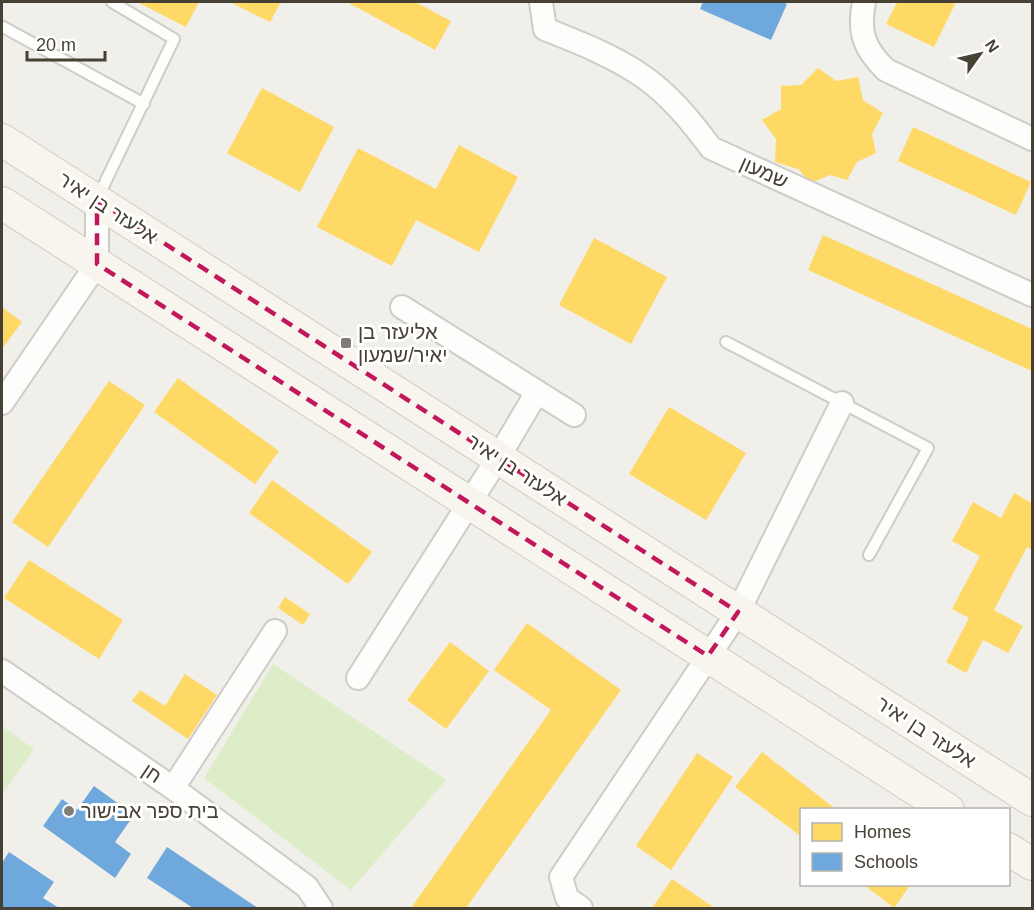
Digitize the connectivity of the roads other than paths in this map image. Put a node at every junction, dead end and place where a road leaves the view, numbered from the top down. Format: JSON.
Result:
{"nodes":[{"id":1,"x":112,"y":2,"type":"edge"},
{"id":2,"x":541,"y":2,"type":"edge"},
{"id":3,"x":864,"y":2,"type":"edge"},
{"id":4,"x":3,"y":27,"type":"dead end"},
{"id":5,"x":144,"y":104,"type":"junction"},
{"id":6,"x":1032,"y":139,"type":"edge"},
{"id":7,"x":2,"y":140,"type":"edge"},
{"id":8,"x":97,"y":200,"type":"junction"},
{"id":9,"x":2,"y":203,"type":"edge"},
{"id":10,"x":97,"y":264,"type":"junction"},
{"id":11,"x":1032,"y":295,"type":"edge"},
{"id":12,"x":402,"y":307,"type":"dead end"},
{"id":13,"x":726,"y":342,"type":"dead end"},
{"id":14,"x":537,"y":392,"type":"junction"},
{"id":15,"x":2,"y":403,"type":"edge"},
{"id":16,"x":842,"y":403,"type":"junction"},
{"id":17,"x":574,"y":415,"type":"dead end"},
{"id":18,"x":498,"y":458,"type":"junction"},
{"id":19,"x":469,"y":503,"type":"junction"},
{"id":20,"x":869,"y":555,"type":"dead end"},
{"id":21,"x":738,"y":612,"type":"junction"},
{"id":22,"x":275,"y":631,"type":"dead end"},
{"id":23,"x":708,"y":656,"type":"junction"},
{"id":24,"x":2,"y":671,"type":"edge"},
{"id":25,"x":358,"y":678,"type":"dead end"},
{"id":26,"x":173,"y":788,"type":"junction"},
{"id":27,"x":1032,"y":800,"type":"edge"},
{"id":28,"x":945,"y":808,"type":"edge"},
{"id":29,"x":1010,"y":850,"type":"edge"},
{"id":30,"x":1032,"y":864,"type":"edge"},
{"id":31,"x":321,"y":909,"type":"edge"},
{"id":32,"x":581,"y":909,"type":"edge"}],
"edges":[{"from":1,"to":5,"type":"lane"},
{"from":2,"to":11,"type":"street","name":"שמעון"},
{"from":3,"to":6,"type":"street"},
{"from":4,"to":5,"type":"lane"},
{"from":5,"to":8,"type":"lane"},
{"from":7,"to":8,"type":"street","name":"אלעזר בן יאיר"},
{"from":8,"to":10,"type":"street"},
{"from":8,"to":18,"type":"street","name":"אלעזר בן יאיר"},
{"from":9,"to":10,"type":"street"},
{"from":10,"to":15,"type":"street"},
{"from":10,"to":19,"type":"street"},
{"from":12,"to":14,"type":"street"},
{"from":13,"to":16,"type":"lane"},
{"from":14,"to":17,"type":"street"},
{"from":14,"to":18,"type":"street"},
{"from":16,"to":20,"type":"lane"},
{"from":16,"to":21,"type":"street"},
{"from":18,"to":19,"type":"street"},
{"from":18,"to":21,"type":"street","name":"אלעזר בן יאיר"},
{"from":19,"to":23,"type":"street"},
{"from":19,"to":25,"type":"street"},
{"from":21,"to":23,"type":"street"},
{"from":21,"to":27,"type":"street","name":"אלעזר בן יאיר"},
{"from":22,"to":26,"type":"street"},
{"from":23,"to":28,"type":"street"},
{"from":23,"to":32,"type":"street"},
{"from":24,"to":26,"type":"street","name":"חן"},
{"from":26,"to":31,"type":"street","name":"חן"},
{"from":29,"to":30,"type":"street"}]}
